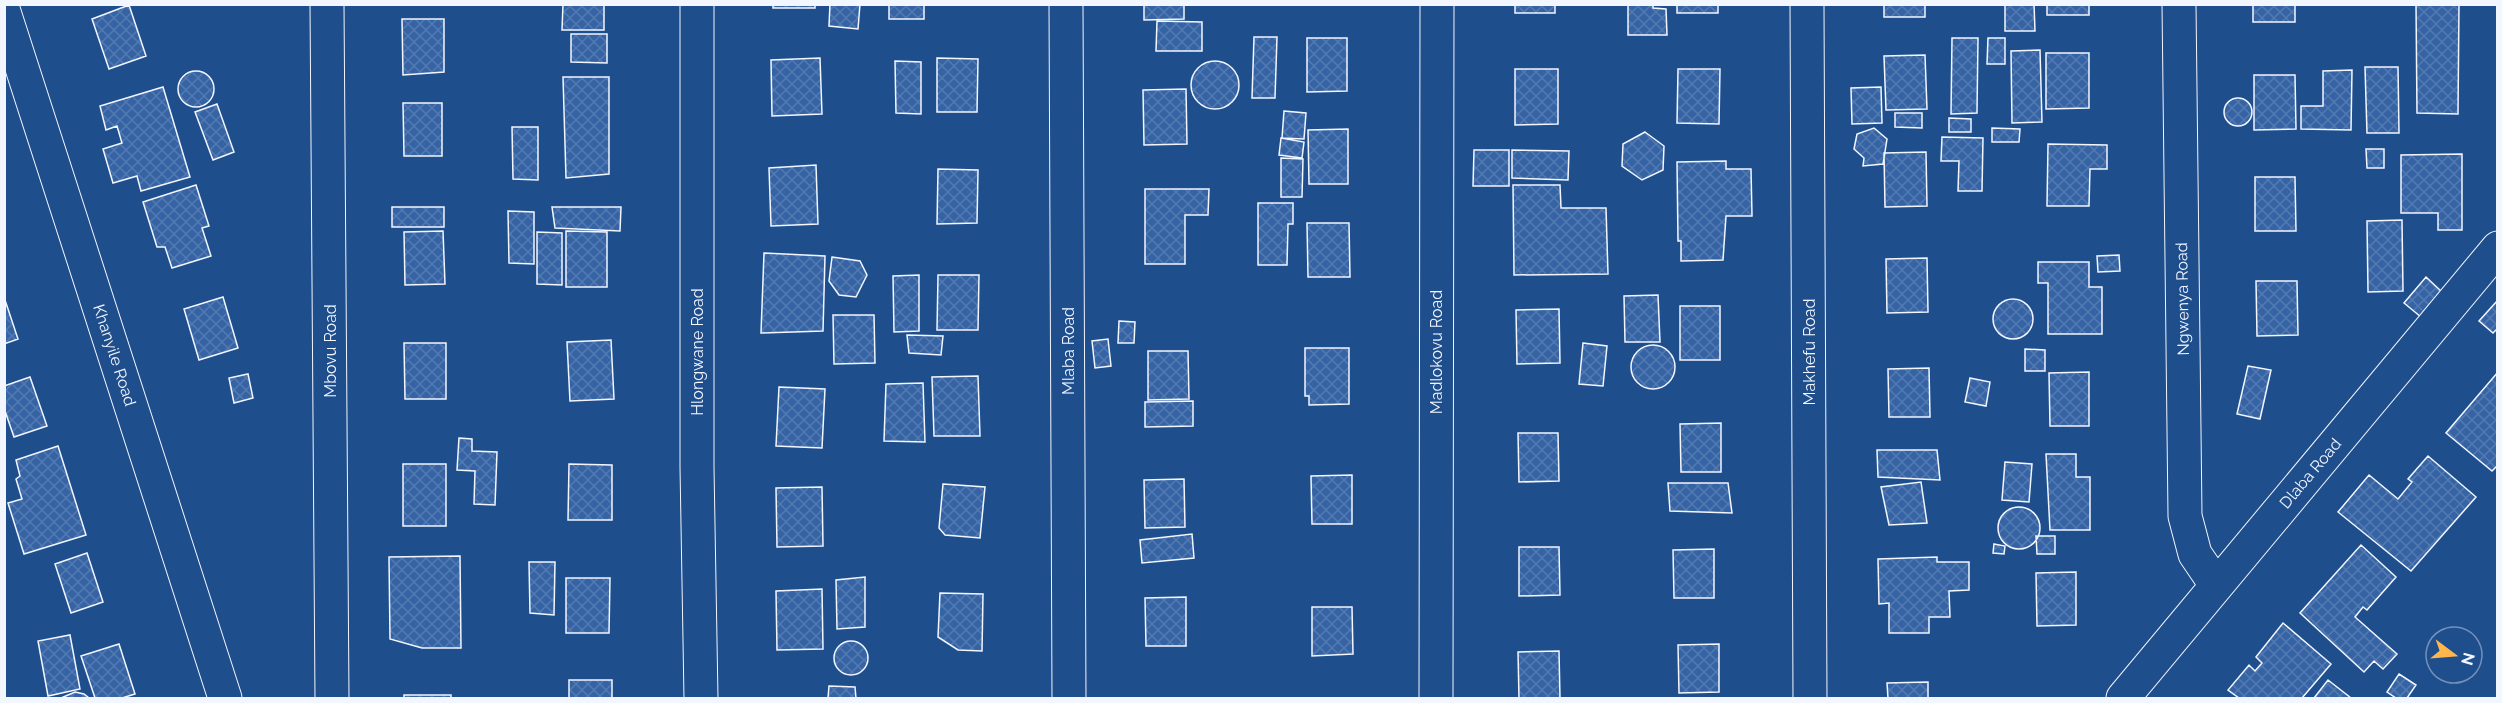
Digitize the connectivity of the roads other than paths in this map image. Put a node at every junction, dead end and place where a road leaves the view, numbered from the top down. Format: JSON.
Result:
{"nodes":[{"id":1,"x":327,"y":4,"type":"edge"},
{"id":2,"x":697,"y":4,"type":"edge"},
{"id":3,"x":1066,"y":4,"type":"edge"},
{"id":4,"x":1437,"y":4,"type":"edge"},
{"id":5,"x":1808,"y":4,"type":"edge"},
{"id":6,"x":2179,"y":4,"type":"edge"},
{"id":7,"x":4,"y":12,"type":"edge"},
{"id":8,"x":2498,"y":248,"type":"edge"},
{"id":9,"x":2216,"y":585,"type":"junction"},
{"id":10,"x":225,"y":699,"type":"edge"},
{"id":11,"x":332,"y":699,"type":"edge"},
{"id":12,"x":701,"y":699,"type":"edge"},
{"id":13,"x":1069,"y":699,"type":"edge"},
{"id":14,"x":1436,"y":699,"type":"edge"},
{"id":15,"x":1810,"y":699,"type":"edge"},
{"id":16,"x":2123,"y":699,"type":"edge"}],
"edges":[{"from":1,"to":11,"type":"street","name":"Mbovu Road"},
{"from":2,"to":12,"type":"street","name":"Hlongwane Road"},
{"from":3,"to":13,"type":"street","name":"Mlaba Road"},
{"from":4,"to":14,"type":"street","name":"Madlokovu Road"},
{"from":5,"to":15,"type":"street","name":"Makhefu Road"},
{"from":6,"to":9,"type":"street","name":"Ngwenya Road"},
{"from":7,"to":10,"type":"street","name":"Khanyile Road"},
{"from":8,"to":9,"type":"street","name":"Dlaba Road"},
{"from":9,"to":16,"type":"street","name":"Dlaba Road"}]}
